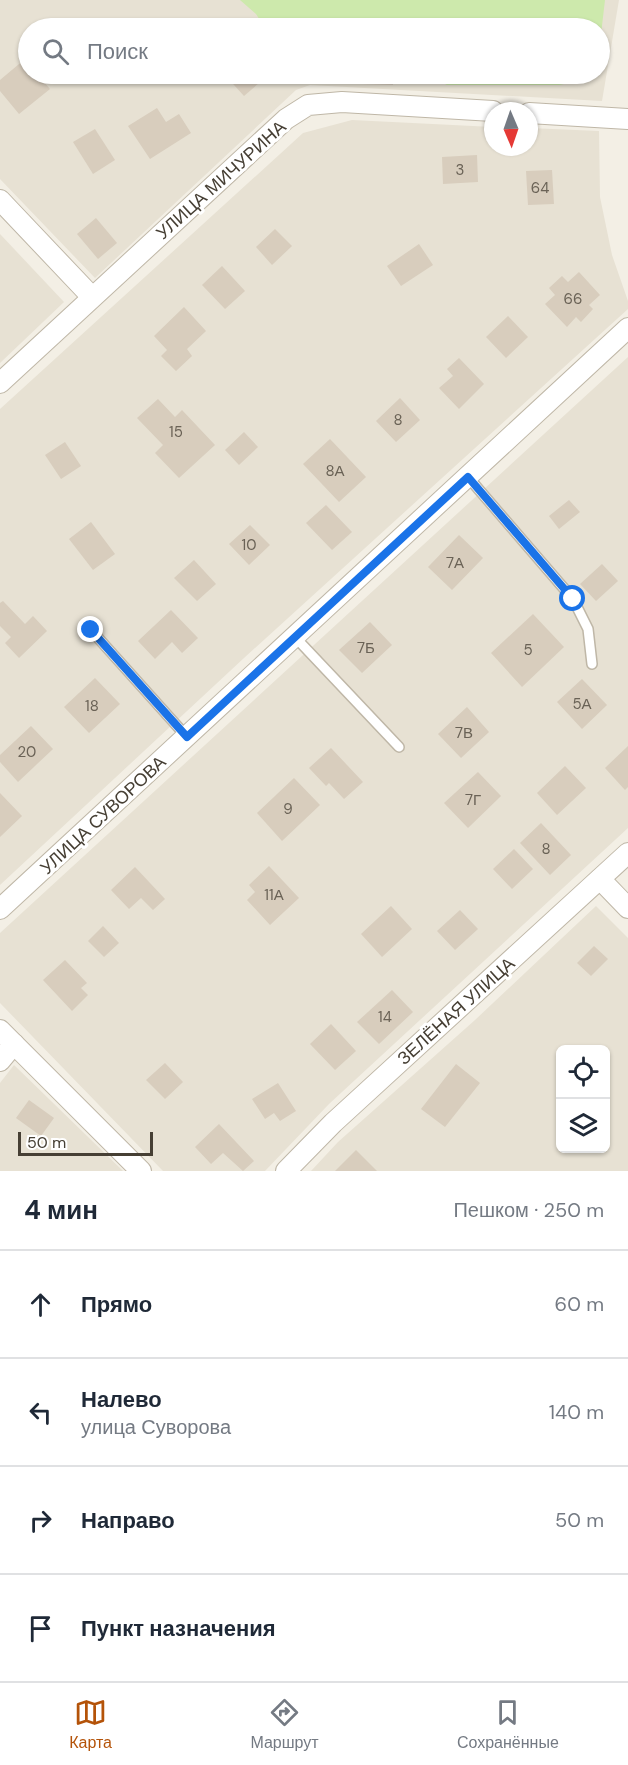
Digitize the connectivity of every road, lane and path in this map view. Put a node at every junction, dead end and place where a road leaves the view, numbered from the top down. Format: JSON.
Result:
{"nodes":[{"id":1,"x":484,"y":110,"type":"edge"},
{"id":2,"x":538,"y":114,"type":"edge"},
{"id":3,"x":628,"y":120,"type":"edge"},
{"id":4,"x":0,"y":200,"type":"edge"},
{"id":5,"x":92,"y":297,"type":"junction"},
{"id":6,"x":628,"y":328,"type":"edge"},
{"id":7,"x":0,"y":383,"type":"edge"},
{"id":8,"x":468,"y":477,"type":"junction"},
{"id":9,"x":91,"y":630,"type":"dead end"},
{"id":10,"x":295,"y":637,"type":"junction"},
{"id":11,"x":592,"y":664,"type":"dead end"},
{"id":12,"x":187,"y":737,"type":"junction"},
{"id":13,"x":399,"y":747,"type":"dead end"},
{"id":14,"x":628,"y":853,"type":"edge"},
{"id":15,"x":600,"y":879,"type":"junction"},
{"id":16,"x":628,"y":908,"type":"edge"},
{"id":17,"x":0,"y":909,"type":"edge"},
{"id":18,"x":0,"y":1030,"type":"edge"},
{"id":19,"x":14,"y":1044,"type":"junction"},
{"id":20,"x":0,"y":1061,"type":"edge"},
{"id":21,"x":141,"y":1171,"type":"edge"},
{"id":22,"x":286,"y":1171,"type":"edge"}],
"edges":[{"from":1,"to":5,"type":"street","name":"УЛИЦА МИЧУРИНА"},
{"from":2,"to":3,"type":"street"},
{"from":4,"to":5,"type":"street"},
{"from":5,"to":7,"type":"street","name":"УЛИЦА МИЧУРИНА"},
{"from":6,"to":8,"type":"street","name":"УЛИЦА СУВОРОВА"},
{"from":8,"to":10,"type":"street","name":"УЛИЦА СУВОРОВА"},
{"from":8,"to":11,"type":"lane"},
{"from":9,"to":12,"type":"lane"},
{"from":10,"to":12,"type":"street","name":"УЛИЦА СУВОРОВА"},
{"from":10,"to":13,"type":"lane"},
{"from":12,"to":17,"type":"street","name":"УЛИЦА СУВОРОВА"},
{"from":14,"to":15,"type":"street","name":"ЗЕЛЁНАЯ УЛИЦА"},
{"from":15,"to":16,"type":"street"},
{"from":15,"to":22,"type":"street","name":"ЗЕЛЁНАЯ УЛИЦА"},
{"from":18,"to":19,"type":"street"},
{"from":19,"to":20,"type":"street"},
{"from":19,"to":21,"type":"street"}]}
